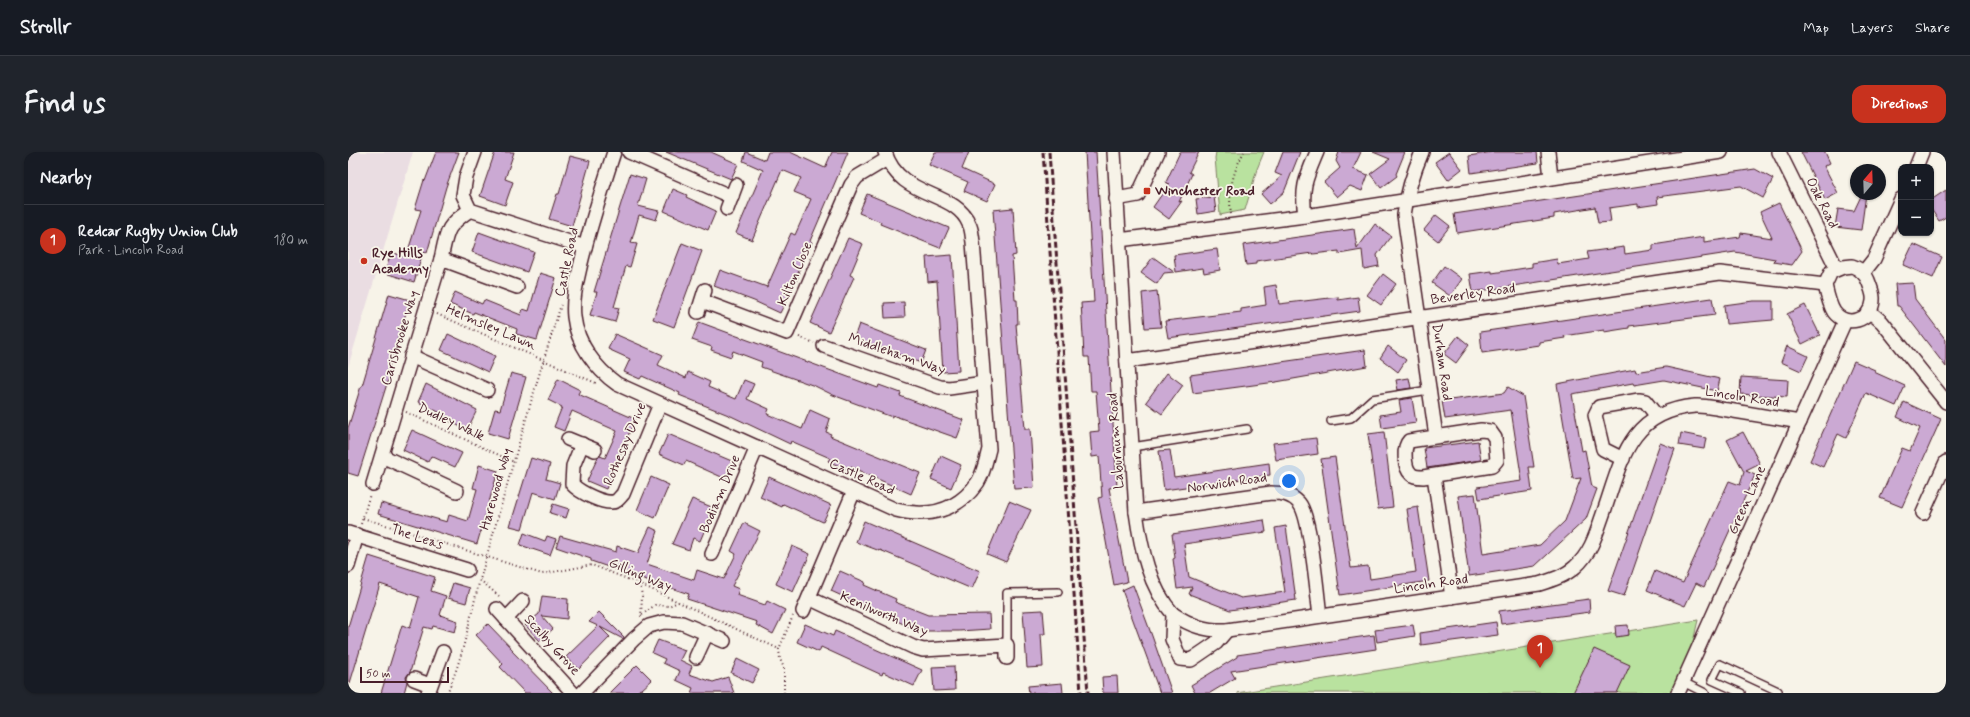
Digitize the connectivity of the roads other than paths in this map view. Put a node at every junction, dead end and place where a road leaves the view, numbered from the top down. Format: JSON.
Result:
{"nodes":[{"id":1,"x":475,"y":152,"type":"edge"},
{"id":2,"x":614,"y":152,"type":"edge"},
{"id":3,"x":629,"y":152,"type":"edge"},
{"id":4,"x":1114,"y":152,"type":"edge"},
{"id":5,"x":1158,"y":152,"type":"edge"},
{"id":6,"x":1317,"y":152,"type":"edge"},
{"id":7,"x":1422,"y":152,"type":"edge"},
{"id":8,"x":1548,"y":152,"type":"edge"},
{"id":9,"x":1721,"y":152,"type":"edge"},
{"id":10,"x":1779,"y":152,"type":"edge"},
{"id":11,"x":1922,"y":152,"type":"edge"},
{"id":12,"x":886,"y":155,"type":"edge"},
{"id":13,"x":1653,"y":157,"type":"edge"},
{"id":14,"x":1917,"y":164,"type":"edge"},
{"id":15,"x":1552,"y":177,"type":"junction"},
{"id":16,"x":732,"y":197,"type":"dead end"},
{"id":17,"x":1116,"y":199,"type":"junction"},
{"id":18,"x":1406,"y":199,"type":"junction"},
{"id":19,"x":1901,"y":200,"type":"edge"},
{"id":20,"x":470,"y":210,"type":"junction"},
{"id":21,"x":1305,"y":216,"type":"junction"},
{"id":22,"x":1119,"y":240,"type":"junction"},
{"id":23,"x":585,"y":247,"type":"junction"},
{"id":24,"x":441,"y":259,"type":"junction"},
{"id":25,"x":1837,"y":269,"type":"junction"},
{"id":26,"x":1863,"y":273,"type":"junction"},
{"id":27,"x":1825,"y":285,"type":"junction"},
{"id":28,"x":517,"y":287,"type":"dead end"},
{"id":29,"x":702,"y":301,"type":"dead end"},
{"id":30,"x":1869,"y":311,"type":"junction"},
{"id":31,"x":1419,"y":318,"type":"junction"},
{"id":32,"x":1845,"y":321,"type":"junction"},
{"id":33,"x":824,"y":346,"type":"road end"},
{"id":34,"x":411,"y":356,"type":"junction"},
{"id":35,"x":1127,"y":361,"type":"junction"},
{"id":36,"x":984,"y":383,"type":"junction"},
{"id":37,"x":487,"y":390,"type":"dead end"},
{"id":38,"x":1429,"y":390,"type":"junction"},
{"id":39,"x":1946,"y":402,"type":"edge"},
{"id":40,"x":660,"y":404,"type":"junction"},
{"id":41,"x":1656,"y":415,"type":"junction"},
{"id":42,"x":1331,"y":421,"type":"dead end"},
{"id":43,"x":1800,"y":422,"type":"junction"},
{"id":44,"x":1247,"y":429,"type":"dead end"},
{"id":45,"x":1436,"y":436,"type":"junction"},
{"id":46,"x":568,"y":439,"type":"dead end"},
{"id":47,"x":582,"y":444,"type":"junction"},
{"id":48,"x":757,"y":447,"type":"junction"},
{"id":49,"x":1132,"y":447,"type":"junction"},
{"id":50,"x":595,"y":450,"type":"dead end"},
{"id":51,"x":382,"y":456,"type":"junction"},
{"id":52,"x":1623,"y":459,"type":"junction"},
{"id":53,"x":1946,"y":462,"type":"edge"},
{"id":54,"x":1434,"y":476,"type":"junction"},
{"id":55,"x":373,"y":484,"type":"road end"},
{"id":56,"x":457,"y":491,"type":"dead end"},
{"id":57,"x":854,"y":491,"type":"junction"},
{"id":58,"x":1136,"y":512,"type":"junction"},
{"id":59,"x":1923,"y":513,"type":"dead end"},
{"id":60,"x":353,"y":534,"type":"edge"},
{"id":61,"x":712,"y":554,"type":"dead end"},
{"id":62,"x":348,"y":566,"type":"edge"},
{"id":63,"x":467,"y":570,"type":"dead end"},
{"id":64,"x":1058,"y":592,"type":"dead end"},
{"id":65,"x":1452,"y":597,"type":"junction"},
{"id":66,"x":809,"y":598,"type":"junction"},
{"id":67,"x":524,"y":601,"type":"dead end"},
{"id":68,"x":497,"y":609,"type":"road end"},
{"id":69,"x":803,"y":611,"type":"road end"},
{"id":70,"x":1173,"y":614,"type":"junction"},
{"id":71,"x":1320,"y":616,"type":"junction"},
{"id":72,"x":506,"y":618,"type":"junction"},
{"id":73,"x":1227,"y":630,"type":"junction"},
{"id":74,"x":707,"y":633,"type":"junction"},
{"id":75,"x":724,"y":641,"type":"dead end"},
{"id":76,"x":1007,"y":651,"type":"joint"},
{"id":77,"x":443,"y":652,"type":"dead end"},
{"id":78,"x":696,"y":657,"type":"dead end"},
{"id":79,"x":414,"y":679,"type":"dead end"},
{"id":80,"x":1712,"y":680,"type":"junction"},
{"id":81,"x":1680,"y":687,"type":"edge"},
{"id":82,"x":429,"y":689,"type":"edge"},
{"id":83,"x":1778,"y":692,"type":"dead end"},
{"id":84,"x":573,"y":693,"type":"edge"},
{"id":85,"x":582,"y":693,"type":"edge"},
{"id":86,"x":1705,"y":693,"type":"edge"},
{"id":87,"x":1741,"y":693,"type":"edge"}],
"edges":[{"from":1,"to":20,"type":"street"},
{"from":2,"to":23,"type":"street","name":"Castle Road"},
{"from":3,"to":16,"type":"street"},
{"from":4,"to":17,"type":"street","name":"Laburnum Road"},
{"from":5,"to":17,"type":"street"},
{"from":6,"to":21,"type":"street"},
{"from":7,"to":18,"type":"street","name":"Durham Road"},
{"from":8,"to":15,"type":"street"},
{"from":9,"to":13,"type":"street"},
{"from":10,"to":25,"type":"street","name":"Oak Road"},
{"from":11,"to":14,"type":"street"},
{"from":12,"to":29,"type":"street","name":"Kilton Close"},
{"from":12,"to":36,"type":"street","name":"Castle Road"},
{"from":13,"to":15,"type":"street"},
{"from":15,"to":18,"type":"street"},
{"from":17,"to":22,"type":"street","name":"Laburnum Road"},
{"from":18,"to":21,"type":"street"},
{"from":18,"to":31,"type":"street","name":"Durham Road"},
{"from":19,"to":26,"type":"street"},
{"from":20,"to":23,"type":"street"},
{"from":20,"to":24,"type":"street","name":"Carisbrooke Way"},
{"from":21,"to":22,"type":"street"},
{"from":22,"to":35,"type":"street","name":"Laburnum Road"},
{"from":23,"to":40,"type":"street","name":"Castle Road"},
{"from":24,"to":28,"type":"street"},
{"from":24,"to":34,"type":"street","name":"Carisbrooke Way"},
{"from":25,"to":26,"type":"street"},
{"from":25,"to":27,"type":"street"},
{"from":26,"to":30,"type":"street"},
{"from":27,"to":31,"type":"street","name":"Beverley Road"},
{"from":27,"to":32,"type":"street"},
{"from":30,"to":32,"type":"street"},
{"from":30,"to":39,"type":"street"},
{"from":31,"to":35,"type":"street","name":"Beverley Road"},
{"from":31,"to":38,"type":"street","name":"Durham Road"},
{"from":32,"to":43,"type":"street","name":"Green Lane"},
{"from":33,"to":36,"type":"street","name":"Middleham Way"},
{"from":34,"to":37,"type":"street"},
{"from":34,"to":51,"type":"street","name":"Carisbrooke Way"},
{"from":35,"to":49,"type":"street","name":"Laburnum Road"},
{"from":36,"to":57,"type":"street","name":"Castle Road"},
{"from":38,"to":42,"type":"lane"},
{"from":38,"to":45,"type":"street","name":"Durham Road"},
{"from":40,"to":47,"type":"street","name":"Rothesay Drive"},
{"from":40,"to":48,"type":"street","name":"Castle Road"},
{"from":41,"to":43,"type":"street","name":"Lincoln Road"},
{"from":41,"to":52,"type":"street","name":"Lincoln Road"},
{"from":41,"to":52,"type":"street"},
{"from":43,"to":81,"type":"street","name":"Green Lane"},
{"from":44,"to":49,"type":"lane"},
{"from":45,"to":54,"type":"street"},
{"from":45,"to":54,"type":"street"},
{"from":46,"to":47,"type":"street","name":"Rothesay Drive"},
{"from":47,"to":50,"type":"street","name":"Rothesay Drive"},
{"from":48,"to":57,"type":"street","name":"Castle Road"},
{"from":48,"to":61,"type":"street","name":"Bodiam Drive"},
{"from":49,"to":58,"type":"street","name":"Laburnum Road"},
{"from":51,"to":55,"type":"street","name":"Carisbrooke Way"},
{"from":51,"to":56,"type":"street"},
{"from":52,"to":65,"type":"street","name":"Lincoln Road"},
{"from":53,"to":59,"type":"street"},
{"from":54,"to":65,"type":"street"},
{"from":57,"to":66,"type":"street"},
{"from":58,"to":70,"type":"street","name":"Laburnum Road"},
{"from":58,"to":71,"type":"street","name":"Norwich Road"},
{"from":60,"to":62,"type":"street"},
{"from":60,"to":63,"type":"street","name":"The Leas"},
{"from":64,"to":76,"type":"lane"},
{"from":65,"to":71,"type":"street","name":"Lincoln Road"},
{"from":66,"to":69,"type":"street"},
{"from":66,"to":76,"type":"street","name":"Kenilworth Way"},
{"from":67,"to":72,"type":"street","name":"Scalby Grove"},
{"from":68,"to":72,"type":"street","name":"Scalby Grove"},
{"from":70,"to":73,"type":"street","name":"Lincoln Road"},
{"from":70,"to":73,"type":"street"},
{"from":71,"to":73,"type":"street","name":"Lincoln Road"},
{"from":72,"to":84,"type":"street","name":"Scalby Grove"},
{"from":74,"to":75,"type":"street","name":"Scalby Grove"},
{"from":74,"to":78,"type":"street"},
{"from":74,"to":85,"type":"street","name":"Scalby Grove"},
{"from":77,"to":82,"type":"street"},
{"from":79,"to":82,"type":"street"},
{"from":80,"to":83,"type":"lane"},
{"from":80,"to":86,"type":"lane"},
{"from":80,"to":87,"type":"lane"},
{"from":81,"to":86,"type":"lane"}]}
